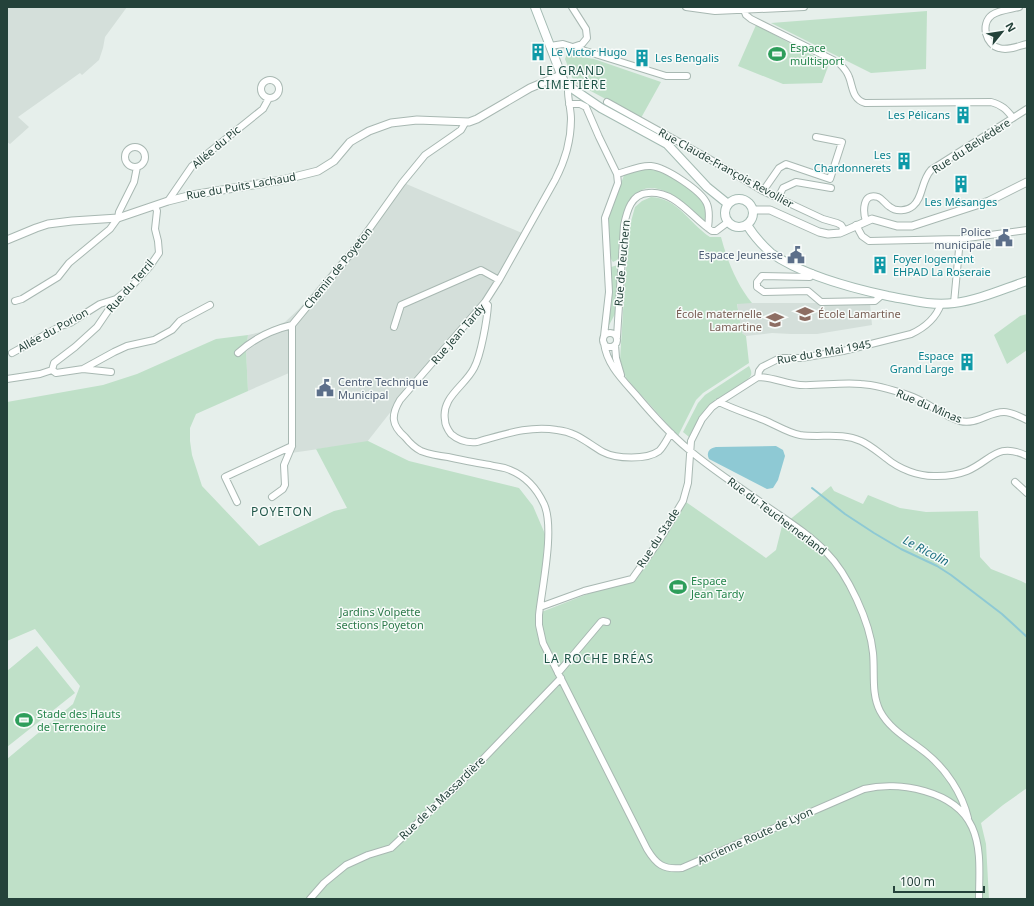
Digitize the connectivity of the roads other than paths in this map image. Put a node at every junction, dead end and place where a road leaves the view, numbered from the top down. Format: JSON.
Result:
{"nodes":[{"id":1,"x":535,"y":7,"type":"edge"},
{"id":2,"x":572,"y":7,"type":"edge"},
{"id":3,"x":686,"y":7,"type":"edge"},
{"id":4,"x":784,"y":7,"type":"edge"},
{"id":5,"x":804,"y":7,"type":"edge"},
{"id":6,"x":1019,"y":7,"type":"edge"},
{"id":7,"x":744,"y":10,"type":"junction"},
{"id":8,"x":1027,"y":44,"type":"edge"},
{"id":9,"x":550,"y":46,"type":"junction"},
{"id":10,"x":573,"y":47,"type":"junction"},
{"id":11,"x":561,"y":75,"type":"junction"},
{"id":12,"x":687,"y":76,"type":"dead end"},
{"id":13,"x":570,"y":87,"type":"junction"},
{"id":14,"x":269,"y":98,"type":"dead end"},
{"id":15,"x":607,"y":102,"type":"dead end"},
{"id":16,"x":569,"y":104,"type":"junction"},
{"id":17,"x":1027,"y":109,"type":"edge"},
{"id":18,"x":1013,"y":118,"type":"junction"},
{"id":19,"x":465,"y":122,"type":"junction"},
{"id":20,"x":816,"y":137,"type":"dead end"},
{"id":21,"x":137,"y":168,"type":"dead end"},
{"id":22,"x":617,"y":174,"type":"junction"},
{"id":23,"x":1027,"y":182,"type":"edge"},
{"id":24,"x":831,"y":188,"type":"dead end"},
{"id":25,"x":763,"y":191,"type":"junction"},
{"id":26,"x":778,"y":198,"type":"junction"},
{"id":27,"x":168,"y":201,"type":"junction"},
{"id":28,"x":728,"y":204,"type":"junction"},
{"id":29,"x":156,"y":206,"type":"junction"},
{"id":30,"x":754,"y":210,"type":"junction"},
{"id":31,"x":118,"y":218,"type":"junction"},
{"id":32,"x":866,"y":221,"type":"junction"},
{"id":33,"x":728,"y":222,"type":"junction"},
{"id":34,"x":747,"y":225,"type":"junction"},
{"id":35,"x":856,"y":225,"type":"junction"},
{"id":36,"x":708,"y":228,"type":"junction"},
{"id":37,"x":1027,"y":230,"type":"edge"},
{"id":38,"x":845,"y":231,"type":"junction"},
{"id":39,"x":960,"y":239,"type":"junction"},
{"id":40,"x":7,"y":240,"type":"edge"},
{"id":41,"x":812,"y":273,"type":"junction"},
{"id":42,"x":499,"y":280,"type":"junction"},
{"id":43,"x":1027,"y":281,"type":"edge"},
{"id":44,"x":882,"y":295,"type":"junction"},
{"id":45,"x":116,"y":299,"type":"junction"},
{"id":46,"x":15,"y":301,"type":"dead end"},
{"id":47,"x":486,"y":302,"type":"junction"},
{"id":48,"x":954,"y":303,"type":"junction"},
{"id":49,"x":941,"y":304,"type":"junction"},
{"id":50,"x":210,"y":305,"type":"dead end"},
{"id":51,"x":618,"y":319,"type":"junction"},
{"id":52,"x":292,"y":325,"type":"junction"},
{"id":53,"x":394,"y":327,"type":"dead end"},
{"id":54,"x":606,"y":337,"type":"junction"},
{"id":55,"x":617,"y":337,"type":"junction"},
{"id":56,"x":615,"y":345,"type":"junction"},
{"id":57,"x":12,"y":353,"type":"dead end"},
{"id":58,"x":238,"y":353,"type":"dead end"},
{"id":59,"x":83,"y":369,"type":"junction"},
{"id":60,"x":52,"y":370,"type":"junction"},
{"id":61,"x":111,"y":372,"type":"dead end"},
{"id":62,"x":758,"y":377,"type":"junction"},
{"id":63,"x":622,"y":379,"type":"junction"},
{"id":64,"x":7,"y":380,"type":"edge"},
{"id":65,"x":718,"y":402,"type":"junction"},
{"id":66,"x":1027,"y":420,"type":"edge"},
{"id":67,"x":671,"y":433,"type":"junction"},
{"id":68,"x":292,"y":446,"type":"junction"},
{"id":69,"x":690,"y":450,"type":"junction"},
{"id":70,"x":1027,"y":456,"type":"edge"},
{"id":71,"x":1015,"y":482,"type":"dead end"},
{"id":72,"x":1027,"y":493,"type":"edge"},
{"id":73,"x":272,"y":497,"type":"dead end"},
{"id":74,"x":237,"y":502,"type":"dead end"},
{"id":75,"x":540,"y":606,"type":"junction"},
{"id":76,"x":607,"y":622,"type":"dead end"},
{"id":77,"x":560,"y":676,"type":"junction"},
{"id":78,"x":968,"y":819,"type":"junction"},
{"id":79,"x":310,"y":899,"type":"edge"},
{"id":80,"x":979,"y":899,"type":"edge"}],
"edges":[{"from":1,"to":9,"type":"main road"},
{"from":2,"to":10,"type":"street"},
{"from":3,"to":7,"type":"street"},
{"from":4,"to":5,"type":"street"},
{"from":4,"to":7,"type":"street"},
{"from":6,"to":8,"type":"street"},
{"from":7,"to":18,"type":"street"},
{"from":9,"to":10,"type":"street"},
{"from":9,"to":11,"type":"main road"},
{"from":10,"to":12,"type":"street"},
{"from":11,"to":13,"type":"main road"},
{"from":11,"to":19,"type":"street"},
{"from":13,"to":16,"type":"street","name":"Rue Jean Tardy"},
{"from":13,"to":28,"type":"main road"},
{"from":14,"to":27,"type":"street","name":"Allée du Pic"},
{"from":15,"to":25,"type":"street","name":"Rue Claude-François Revollier"},
{"from":16,"to":22,"type":"street"},
{"from":16,"to":42,"type":"street","name":"Rue Jean Tardy"},
{"from":17,"to":18,"type":"street","name":"Rue du Belvédère"},
{"from":18,"to":32,"type":"street","name":"Rue du Belvédère"},
{"from":19,"to":27,"type":"street","name":"Rue du Puits Lachaud"},
{"from":19,"to":52,"type":"street","name":"Chemin de Poyeton"},
{"from":20,"to":25,"type":"street"},
{"from":21,"to":31,"type":"street"},
{"from":22,"to":36,"type":"street"},
{"from":22,"to":54,"type":"street"},
{"from":23,"to":32,"type":"street"},
{"from":24,"to":26,"type":"street"},
{"from":25,"to":26,"type":"street","name":"Rue Claude-François Revollier"},
{"from":26,"to":38,"type":"street","name":"Rue Claude-François Revollier"},
{"from":27,"to":29,"type":"street","name":"Rue du Puits Lachaud"},
{"from":28,"to":30,"type":"main road"},
{"from":28,"to":33,"type":"main road"},
{"from":29,"to":31,"type":"street","name":"Rue du Puits Lachaud"},
{"from":29,"to":45,"type":"street","name":"Rue du Terril"},
{"from":30,"to":34,"type":"main road"},
{"from":30,"to":38,"type":"street"},
{"from":31,"to":40,"type":"street","name":"Rue du Puits Lachaud"},
{"from":31,"to":46,"type":"street"},
{"from":32,"to":35,"type":"street"},
{"from":33,"to":34,"type":"main road"},
{"from":33,"to":36,"type":"street"},
{"from":34,"to":41,"type":"main road"},
{"from":35,"to":38,"type":"street"},
{"from":35,"to":39,"type":"street"},
{"from":36,"to":51,"type":"street","name":"Rue de Teuchern"},
{"from":37,"to":39,"type":"street"},
{"from":39,"to":48,"type":"street"},
{"from":41,"to":44,"type":"main road"},
{"from":41,"to":44,"type":"street"},
{"from":42,"to":47,"type":"street","name":"Rue Jean Tardy"},
{"from":42,"to":53,"type":"street"},
{"from":43,"to":48,"type":"main road"},
{"from":44,"to":49,"type":"main road"},
{"from":45,"to":57,"type":"street","name":"Allée du Porion"},
{"from":45,"to":60,"type":"street","name":"Rue du Terril"},
{"from":47,"to":67,"type":"street"},
{"from":47,"to":75,"type":"street","name":"Rue Jean Tardy"},
{"from":48,"to":49,"type":"main road"},
{"from":49,"to":62,"type":"street","name":"Rue du 8 Mai 1945"},
{"from":50,"to":59,"type":"street"},
{"from":51,"to":54,"type":"street"},
{"from":51,"to":55,"type":"street"},
{"from":52,"to":58,"type":"street"},
{"from":52,"to":68,"type":"street"},
{"from":54,"to":55,"type":"street"},
{"from":54,"to":56,"type":"street"},
{"from":54,"to":63,"type":"street","name":"Rue du Teuchernerland"},
{"from":55,"to":56,"type":"street"},
{"from":56,"to":63,"type":"street","name":"Rue du Teuchernerland"},
{"from":59,"to":60,"type":"street"},
{"from":59,"to":61,"type":"street"},
{"from":60,"to":64,"type":"street"},
{"from":62,"to":65,"type":"street","name":"Rue du 8 Mai 1945"},
{"from":62,"to":66,"type":"street","name":"Rue du Minas"},
{"from":63,"to":67,"type":"street","name":"Rue du Teuchernerland"},
{"from":65,"to":69,"type":"street","name":"Rue du 8 Mai 1945"},
{"from":65,"to":70,"type":"street"},
{"from":67,"to":69,"type":"street","name":"Rue du Teuchernerland"},
{"from":68,"to":73,"type":"street"},
{"from":68,"to":74,"type":"street"},
{"from":69,"to":75,"type":"street","name":"Rue du Stade"},
{"from":69,"to":78,"type":"street","name":"Rue du Teuchernerland"},
{"from":71,"to":72,"type":"street"},
{"from":75,"to":77,"type":"street","name":"Rue Jean Tardy"},
{"from":76,"to":77,"type":"street","name":"Rue de la Massardière"},
{"from":77,"to":78,"type":"street","name":"Ancienne Route de Lyon"},
{"from":77,"to":79,"type":"street","name":"Rue de la Massardière"},
{"from":78,"to":80,"type":"street","name":"Ancienne Route de Lyon"}]}
